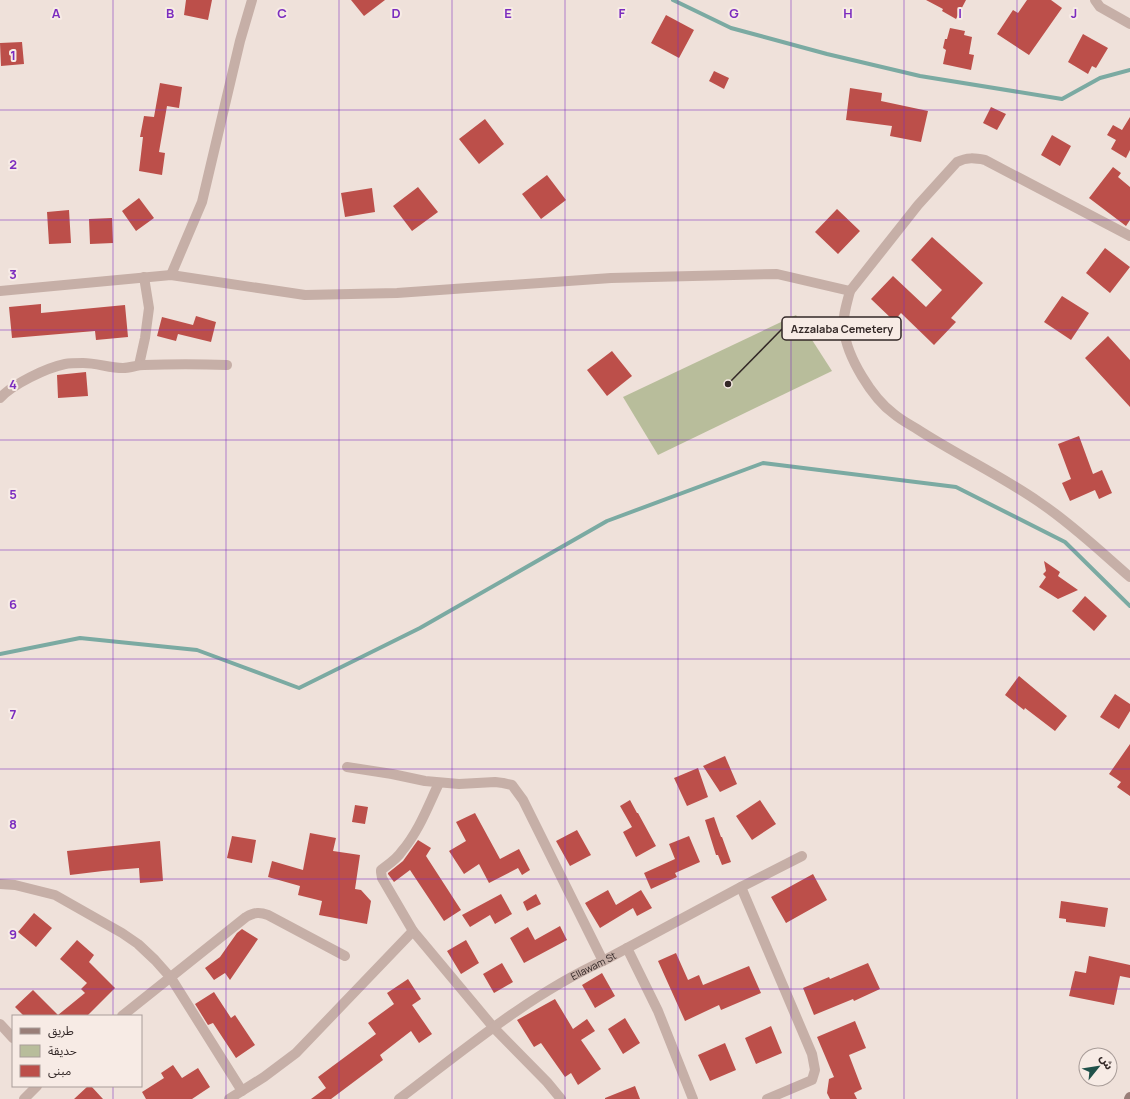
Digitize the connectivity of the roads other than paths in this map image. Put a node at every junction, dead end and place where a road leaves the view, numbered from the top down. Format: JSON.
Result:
{"nodes":[{"id":1,"x":252,"y":0,"type":"edge"},
{"id":2,"x":1095,"y":0,"type":"edge"},
{"id":3,"x":1130,"y":24,"type":"edge"},
{"id":4,"x":1130,"y":236,"type":"edge"},
{"id":5,"x":171,"y":275,"type":"junction"},
{"id":6,"x":144,"y":278,"type":"junction"},
{"id":7,"x":0,"y":291,"type":"edge"},
{"id":8,"x":850,"y":291,"type":"junction"},
{"id":9,"x":139,"y":365,"type":"junction"},
{"id":10,"x":227,"y":365,"type":"dead end"},
{"id":11,"x":0,"y":398,"type":"edge"},
{"id":12,"x":1130,"y":575,"type":"edge"},
{"id":13,"x":347,"y":767,"type":"dead end"},
{"id":14,"x":439,"y":782,"type":"junction"},
{"id":15,"x":802,"y":856,"type":"dead end"},
{"id":16,"x":0,"y":884,"type":"edge"},
{"id":17,"x":741,"y":887,"type":"junction"},
{"id":18,"x":413,"y":931,"type":"junction"},
{"id":19,"x":627,"y":948,"type":"junction"},
{"id":20,"x":345,"y":956,"type":"dead end"},
{"id":21,"x":603,"y":961,"type":"junction"},
{"id":22,"x":171,"y":978,"type":"junction"},
{"id":23,"x":123,"y":1015,"type":"edge"},
{"id":24,"x":0,"y":1024,"type":"edge"},
{"id":25,"x":494,"y":1028,"type":"junction"},
{"id":26,"x":12,"y":1037,"type":"edge"},
{"id":27,"x":36,"y":1087,"type":"edge"},
{"id":28,"x":242,"y":1091,"type":"junction"},
{"id":29,"x":24,"y":1099,"type":"edge"},
{"id":30,"x":229,"y":1099,"type":"edge"},
{"id":31,"x":399,"y":1099,"type":"edge"},
{"id":32,"x":561,"y":1099,"type":"edge"},
{"id":33,"x":693,"y":1099,"type":"edge"},
{"id":34,"x":767,"y":1099,"type":"edge"}],
"edges":[{"from":1,"to":5,"type":"street"},
{"from":2,"to":3,"type":"street"},
{"from":4,"to":8,"type":"street"},
{"from":5,"to":6,"type":"street"},
{"from":5,"to":8,"type":"street"},
{"from":6,"to":7,"type":"street"},
{"from":6,"to":9,"type":"street"},
{"from":8,"to":12,"type":"street"},
{"from":9,"to":10,"type":"street"},
{"from":9,"to":11,"type":"street"},
{"from":13,"to":14,"type":"street"},
{"from":14,"to":18,"type":"street"},
{"from":14,"to":21,"type":"street"},
{"from":15,"to":17,"type":"street","name":"Ellawam St"},
{"from":16,"to":22,"type":"street"},
{"from":17,"to":19,"type":"street","name":"Ellawam St"},
{"from":17,"to":34,"type":"street"},
{"from":18,"to":25,"type":"street"},
{"from":18,"to":28,"type":"street"},
{"from":19,"to":21,"type":"street","name":"Ellawam St"},
{"from":19,"to":33,"type":"street"},
{"from":20,"to":22,"type":"street"},
{"from":21,"to":25,"type":"street","name":"Ellawam St"},
{"from":22,"to":23,"type":"street"},
{"from":22,"to":28,"type":"street"},
{"from":24,"to":26,"type":"street"},
{"from":25,"to":31,"type":"street","name":"Ellawam St"},
{"from":25,"to":32,"type":"street"},
{"from":27,"to":29,"type":"street"},
{"from":28,"to":30,"type":"street"}]}
